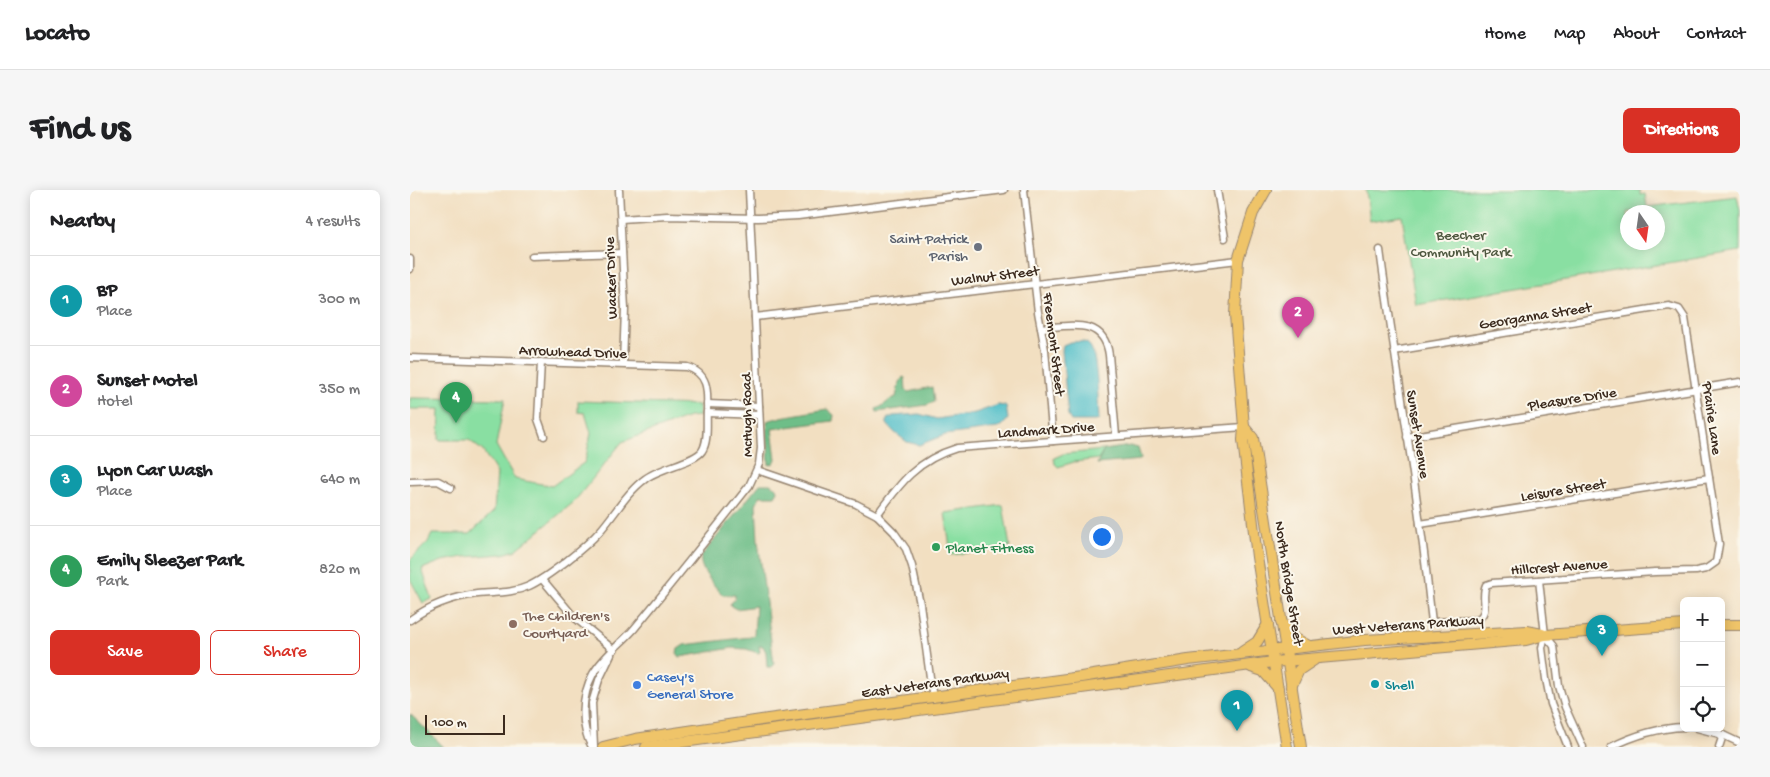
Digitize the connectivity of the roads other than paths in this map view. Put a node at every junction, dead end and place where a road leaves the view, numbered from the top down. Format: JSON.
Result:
{"nodes":[{"id":1,"x":619,"y":190,"type":"edge"},
{"id":2,"x":750,"y":190,"type":"edge"},
{"id":3,"x":1004,"y":190,"type":"edge"},
{"id":4,"x":1024,"y":190,"type":"edge"},
{"id":5,"x":1216,"y":190,"type":"edge"},
{"id":6,"x":1266,"y":190,"type":"edge"},
{"id":7,"x":751,"y":218,"type":"junction"},
{"id":8,"x":620,"y":219,"type":"junction"},
{"id":9,"x":1225,"y":238,"type":"dead end"},
{"id":10,"x":1380,"y":250,"type":"dead end"},
{"id":11,"x":622,"y":252,"type":"junction"},
{"id":12,"x":532,"y":256,"type":"dead end"},
{"id":13,"x":410,"y":259,"type":"edge"},
{"id":14,"x":1238,"y":260,"type":"junction"},
{"id":15,"x":410,"y":269,"type":"edge"},
{"id":16,"x":1034,"y":283,"type":"junction"},
{"id":17,"x":1679,"y":309,"type":"joint"},
{"id":18,"x":755,"y":317,"type":"junction"},
{"id":19,"x":1041,"y":328,"type":"junction"},
{"id":20,"x":1394,"y":351,"type":"junction"},
{"id":21,"x":410,"y":358,"type":"edge"},
{"id":22,"x":541,"y":362,"type":"junction"},
{"id":23,"x":623,"y":364,"type":"junction"},
{"id":24,"x":1740,"y":382,"type":"edge"},
{"id":25,"x":1697,"y":391,"type":"junction"},
{"id":26,"x":707,"y":404,"type":"junction"},
{"id":27,"x":759,"y":406,"type":"junction"},
{"id":28,"x":706,"y":413,"type":"junction"},
{"id":29,"x":759,"y":415,"type":"junction"},
{"id":30,"x":1244,"y":427,"type":"junction"},
{"id":31,"x":544,"y":436,"type":"dead end"},
{"id":32,"x":1116,"y":436,"type":"junction"},
{"id":33,"x":1407,"y":438,"type":"junction"},
{"id":34,"x":1053,"y":441,"type":"junction"},
{"id":35,"x":757,"y":470,"type":"junction"},
{"id":36,"x":1709,"y":478,"type":"junction"},
{"id":37,"x":410,"y":482,"type":"edge"},
{"id":38,"x":451,"y":488,"type":"dead end"},
{"id":39,"x":877,"y":516,"type":"junction"},
{"id":40,"x":1420,"y":524,"type":"junction"},
{"id":41,"x":1716,"y":562,"type":"joint"},
{"id":42,"x":542,"y":578,"type":"junction"},
{"id":43,"x":1539,"y":580,"type":"junction"},
{"id":44,"x":410,"y":620,"type":"edge"},
{"id":45,"x":1281,"y":622,"type":"junction"},
{"id":46,"x":1432,"y":622,"type":"joint"},
{"id":47,"x":1268,"y":624,"type":"junction"},
{"id":48,"x":1680,"y":625,"type":"edge"},
{"id":49,"x":1725,"y":625,"type":"edge"},
{"id":50,"x":1740,"y":625,"type":"edge"},
{"id":51,"x":1545,"y":635,"type":"junction"},
{"id":52,"x":1310,"y":646,"type":"junction"},
{"id":53,"x":1285,"y":648,"type":"junction"},
{"id":54,"x":614,"y":650,"type":"junction"},
{"id":55,"x":1272,"y":650,"type":"junction"},
{"id":56,"x":1239,"y":653,"type":"junction"},
{"id":57,"x":1316,"y":658,"type":"junction"},
{"id":58,"x":1287,"y":661,"type":"junction"},
{"id":59,"x":1274,"y":662,"type":"junction"},
{"id":60,"x":1242,"y":666,"type":"junction"},
{"id":61,"x":1291,"y":687,"type":"junction"},
{"id":62,"x":1278,"y":688,"type":"junction"},
{"id":63,"x":934,"y":703,"type":"junction"},
{"id":64,"x":1680,"y":728,"type":"edge"},
{"id":65,"x":1712,"y":732,"type":"edge"},
{"id":66,"x":1723,"y":735,"type":"junction"},
{"id":67,"x":1740,"y":743,"type":"edge"},
{"id":68,"x":593,"y":747,"type":"edge"},
{"id":69,"x":603,"y":747,"type":"edge"},
{"id":70,"x":646,"y":747,"type":"edge"},
{"id":71,"x":1287,"y":747,"type":"edge"},
{"id":72,"x":1301,"y":747,"type":"edge"},
{"id":73,"x":1568,"y":747,"type":"edge"},
{"id":74,"x":1582,"y":747,"type":"edge"},
{"id":75,"x":1611,"y":747,"type":"edge"},
{"id":76,"x":1719,"y":747,"type":"edge"}],
"edges":[{"from":1,"to":8,"type":"street","name":"Wacker Drive"},
{"from":2,"to":7,"type":"street","name":"McHugh Road"},
{"from":3,"to":7,"type":"street"},
{"from":4,"to":16,"type":"street","name":"Freemont Street"},
{"from":5,"to":9,"type":"street"},
{"from":6,"to":14,"type":"main road","name":"North Bridge Street"},
{"from":7,"to":8,"type":"street"},
{"from":7,"to":18,"type":"street","name":"McHugh Road"},
{"from":8,"to":11,"type":"street","name":"Wacker Drive"},
{"from":10,"to":20,"type":"street","name":"Sunset Avenue"},
{"from":11,"to":12,"type":"street"},
{"from":11,"to":23,"type":"street","name":"Wacker Drive"},
{"from":13,"to":15,"type":"street"},
{"from":14,"to":16,"type":"street","name":"Walnut Street"},
{"from":14,"to":30,"type":"main road","name":"North Bridge Street"},
{"from":16,"to":18,"type":"street","name":"Walnut Street"},
{"from":16,"to":19,"type":"street","name":"Freemont Street"},
{"from":17,"to":20,"type":"street","name":"Georganna Street"},
{"from":17,"to":25,"type":"street","name":"Prairie Lane"},
{"from":18,"to":27,"type":"street","name":"McHugh Road"},
{"from":19,"to":32,"type":"street"},
{"from":19,"to":34,"type":"street","name":"Freemont Street"},
{"from":20,"to":33,"type":"street","name":"Sunset Avenue"},
{"from":21,"to":22,"type":"street","name":"Arrowhead Drive"},
{"from":22,"to":23,"type":"street","name":"Arrowhead Drive"},
{"from":22,"to":31,"type":"street"},
{"from":23,"to":26,"type":"street","name":"Arrowhead Drive"},
{"from":24,"to":25,"type":"street","name":"Pleasure Drive"},
{"from":25,"to":33,"type":"street","name":"Pleasure Drive"},
{"from":25,"to":36,"type":"street","name":"Prairie Lane"},
{"from":26,"to":27,"type":"street"},
{"from":26,"to":28,"type":"street","name":"Arrowhead Drive"},
{"from":27,"to":29,"type":"street","name":"McHugh Road"},
{"from":28,"to":29,"type":"street"},
{"from":28,"to":42,"type":"street","name":"Arrowhead Drive"},
{"from":29,"to":35,"type":"street","name":"McHugh Road"},
{"from":30,"to":32,"type":"street","name":"Landmark Drive"},
{"from":30,"to":45,"type":"main road","name":"North Bridge Street"},
{"from":30,"to":47,"type":"main road","name":"North Bridge Street"},
{"from":32,"to":34,"type":"street","name":"Landmark Drive"},
{"from":33,"to":40,"type":"street","name":"Sunset Avenue"},
{"from":34,"to":39,"type":"street","name":"Landmark Drive"},
{"from":35,"to":39,"type":"street"},
{"from":35,"to":54,"type":"street","name":"McHugh Road"},
{"from":36,"to":40,"type":"street","name":"Leisure Street"},
{"from":36,"to":41,"type":"street","name":"Prairie Lane"},
{"from":37,"to":38,"type":"street"},
{"from":39,"to":63,"type":"street"},
{"from":40,"to":46,"type":"street","name":"Sunset Avenue"},
{"from":41,"to":43,"type":"street","name":"Hillcrest Avenue"},
{"from":42,"to":44,"type":"street","name":"Arrowhead Drive"},
{"from":42,"to":54,"type":"street"},
{"from":43,"to":46,"type":"street","name":"Hillcrest Avenue"},
{"from":43,"to":51,"type":"street"},
{"from":45,"to":52,"type":"main road"},
{"from":45,"to":53,"type":"main road","name":"North Bridge Street"},
{"from":47,"to":55,"type":"main road","name":"North Bridge Street"},
{"from":47,"to":56,"type":"main road"},
{"from":48,"to":51,"type":"main road","name":"West Veterans Parkway"},
{"from":49,"to":50,"type":"main road"},
{"from":51,"to":52,"type":"main road","name":"West Veterans Parkway"},
{"from":51,"to":57,"type":"main road","name":"West Veterans Parkway"},
{"from":51,"to":73,"type":"street"},
{"from":51,"to":74,"type":"street"},
{"from":52,"to":53,"type":"main road","name":"West Veterans Parkway"},
{"from":53,"to":55,"type":"main road","name":"West Veterans Parkway"},
{"from":53,"to":58,"type":"main road","name":"North Bridge Street"},
{"from":54,"to":68,"type":"street","name":"McHugh Road"},
{"from":55,"to":56,"type":"main road","name":"East Veterans Parkway"},
{"from":55,"to":59,"type":"main road","name":"North Bridge Street"},
{"from":56,"to":63,"type":"main road","name":"East Veterans Parkway"},
{"from":57,"to":58,"type":"main road","name":"West Veterans Parkway"},
{"from":57,"to":61,"type":"main road"},
{"from":58,"to":59,"type":"main road","name":"West Veterans Parkway"},
{"from":58,"to":61,"type":"main road","name":"North Bridge Street"},
{"from":59,"to":60,"type":"main road","name":"East Veterans Parkway"},
{"from":59,"to":62,"type":"main road","name":"North Bridge Street"},
{"from":60,"to":62,"type":"main road"},
{"from":60,"to":63,"type":"main road","name":"East Veterans Parkway"},
{"from":61,"to":72,"type":"main road","name":"North Bridge Street"},
{"from":62,"to":71,"type":"main road","name":"North Bridge Street"},
{"from":63,"to":69,"type":"main road","name":"East Veterans Parkway"},
{"from":63,"to":70,"type":"main road","name":"East Veterans Parkway"},
{"from":64,"to":75,"type":"street"},
{"from":65,"to":66,"type":"street"},
{"from":66,"to":67,"type":"street"},
{"from":66,"to":76,"type":"street"}]}
